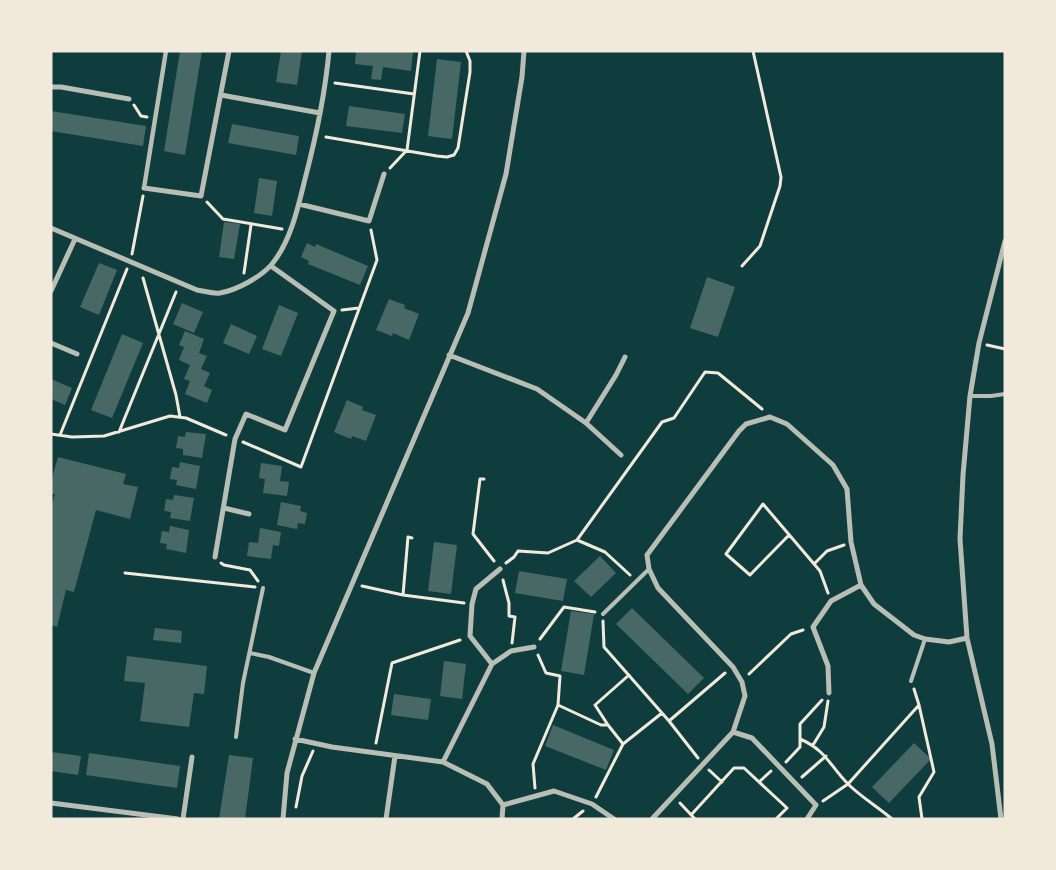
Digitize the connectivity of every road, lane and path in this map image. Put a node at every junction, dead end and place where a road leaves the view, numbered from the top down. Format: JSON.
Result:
{"nodes":[{"id":1,"x":166,"y":51,"type":"edge"},
{"id":2,"x":228,"y":51,"type":"edge"},
{"id":3,"x":329,"y":51,"type":"edge"},
{"id":4,"x":420,"y":51,"type":"edge"},
{"id":5,"x":466,"y":51,"type":"edge"},
{"id":6,"x":524,"y":51,"type":"edge"},
{"id":7,"x":753,"y":51,"type":"edge"},
{"id":8,"x":326,"y":82,"type":"junction"},
{"id":9,"x":51,"y":87,"type":"edge"},
{"id":10,"x":414,"y":94,"type":"junction"},
{"id":11,"x":221,"y":95,"type":"junction"},
{"id":12,"x":129,"y":99,"type":"joint"},
{"id":13,"x":320,"y":113,"type":"junction"},
{"id":14,"x":154,"y":119,"type":"junction"},
{"id":15,"x":316,"y":135,"type":"junction"},
{"id":16,"x":407,"y":150,"type":"junction"},
{"id":17,"x":384,"y":174,"type":"joint"},
{"id":18,"x":144,"y":188,"type":"junction"},
{"id":19,"x":201,"y":196,"type":"junction"},
{"id":20,"x":299,"y":204,"type":"junction"},
{"id":21,"x":369,"y":220,"type":"junction"},
{"id":22,"x":251,"y":225,"type":"junction"},
{"id":23,"x":51,"y":228,"type":"edge"},
{"id":24,"x":290,"y":230,"type":"junction"},
{"id":25,"x":74,"y":239,"type":"junction"},
{"id":26,"x":1005,"y":241,"type":"edge"},
{"id":27,"x":130,"y":262,"type":"junction"},
{"id":28,"x":140,"y":266,"type":"junction"},
{"id":29,"x":271,"y":266,"type":"junction"},
{"id":30,"x":742,"y":266,"type":"dead end"},
{"id":31,"x":179,"y":284,"type":"junction"},
{"id":32,"x":243,"y":286,"type":"junction"},
{"id":33,"x":51,"y":291,"type":"edge"},
{"id":34,"x":359,"y":308,"type":"junction"},
{"id":35,"x":334,"y":311,"type":"junction"},
{"id":36,"x":159,"y":335,"type":"junction"},
{"id":37,"x":51,"y":342,"type":"edge"},
{"id":38,"x":979,"y":343,"type":"junction"},
{"id":39,"x":1005,"y":349,"type":"edge"},
{"id":40,"x":77,"y":354,"type":"dead end"},
{"id":41,"x":449,"y":355,"type":"junction"},
{"id":42,"x":625,"y":357,"type":"dead end"},
{"id":43,"x":1005,"y":394,"type":"edge"},
{"id":44,"x":970,"y":396,"type":"junction"},
{"id":45,"x":180,"y":417,"type":"junction"},
{"id":46,"x":770,"y":417,"type":"junction"},
{"id":47,"x":586,"y":423,"type":"junction"},
{"id":48,"x":119,"y":432,"type":"junction"},
{"id":49,"x":51,"y":434,"type":"edge"},
{"id":50,"x":60,"y":435,"type":"junction"},
{"id":51,"x":235,"y":439,"type":"junction"},
{"id":52,"x":621,"y":455,"type":"dead end"},
{"id":53,"x":484,"y":479,"type":"dead end"},
{"id":54,"x":224,"y":508,"type":"junction"},
{"id":55,"x":249,"y":514,"type":"dead end"},
{"id":56,"x":789,"y":535,"type":"junction"},
{"id":57,"x":412,"y":538,"type":"dead end"},
{"id":58,"x":577,"y":540,"type":"junction"},
{"id":59,"x":851,"y":542,"type":"junction"},
{"id":60,"x":215,"y":557,"type":"joint"},
{"id":61,"x":814,"y":564,"type":"junction"},
{"id":62,"x":500,"y":569,"type":"junction"},
{"id":63,"x":649,"y":569,"type":"junction"},
{"id":64,"x":125,"y":573,"type":"dead end"},
{"id":65,"x":636,"y":582,"type":"junction"},
{"id":66,"x":351,"y":584,"type":"junction"},
{"id":67,"x":861,"y":585,"type":"junction"},
{"id":68,"x":263,"y":588,"type":"junction"},
{"id":69,"x":403,"y":594,"type":"junction"},
{"id":70,"x":831,"y":601,"type":"junction"},
{"id":71,"x":472,"y":604,"type":"junction"},
{"id":72,"x":603,"y":614,"type":"junction"},
{"id":73,"x":813,"y":627,"type":"junction"},
{"id":74,"x":470,"y":636,"type":"junction"},
{"id":75,"x":967,"y":638,"type":"junction"},
{"id":76,"x":925,"y":639,"type":"junction"},
{"id":77,"x":534,"y":647,"type":"junction"},
{"id":78,"x":511,"y":651,"type":"junction"},
{"id":79,"x":250,"y":653,"type":"junction"},
{"id":80,"x":492,"y":664,"type":"junction"},
{"id":81,"x":733,"y":667,"type":"junction"},
{"id":82,"x":314,"y":673,"type":"junction"},
{"id":83,"x":629,"y":675,"type":"junction"},
{"id":84,"x":911,"y":681,"type":"joint"},
{"id":85,"x":742,"y":682,"type":"junction"},
{"id":86,"x":830,"y":693,"type":"junction"},
{"id":87,"x":558,"y":705,"type":"junction"},
{"id":88,"x":919,"y":705,"type":"junction"},
{"id":89,"x":662,"y":713,"type":"junction"},
{"id":90,"x":669,"y":721,"type":"junction"},
{"id":91,"x":608,"y":725,"type":"junction"},
{"id":92,"x":732,"y":732,"type":"junction"},
{"id":93,"x":236,"y":737,"type":"dead end"},
{"id":94,"x":295,"y":739,"type":"junction"},
{"id":95,"x":800,"y":739,"type":"junction"},
{"id":96,"x":316,"y":744,"type":"junction"},
{"id":97,"x":624,"y":744,"type":"junction"},
{"id":98,"x":813,"y":745,"type":"junction"},
{"id":99,"x":374,"y":753,"type":"junction"},
{"id":100,"x":394,"y":756,"type":"junction"},
{"id":101,"x":826,"y":756,"type":"junction"},
{"id":102,"x":192,"y":758,"type":"dead end"},
{"id":103,"x":443,"y":762,"type":"junction"},
{"id":104,"x":704,"y":764,"type":"junction"},
{"id":105,"x":781,"y":768,"type":"junction"},
{"id":106,"x":722,"y":782,"type":"junction"},
{"id":107,"x":795,"y":783,"type":"junction"},
{"id":108,"x":848,"y":784,"type":"junction"},
{"id":109,"x":536,"y":796,"type":"junction"},
{"id":110,"x":673,"y":796,"type":"junction"},
{"id":111,"x":51,"y":803,"type":"edge"},
{"id":112,"x":592,"y":804,"type":"junction"},
{"id":113,"x":816,"y":805,"type":"junction"},
{"id":114,"x":503,"y":806,"type":"junction"},
{"id":115,"x":295,"y":810,"type":"dead end"},
{"id":116,"x":691,"y":815,"type":"junction"},
{"id":117,"x":178,"y":819,"type":"edge"},
{"id":118,"x":183,"y":819,"type":"edge"},
{"id":119,"x":283,"y":819,"type":"edge"},
{"id":120,"x":386,"y":819,"type":"edge"},
{"id":121,"x":502,"y":819,"type":"edge"},
{"id":122,"x":614,"y":819,"type":"edge"},
{"id":123,"x":652,"y":819,"type":"edge"},
{"id":124,"x":695,"y":819,"type":"edge"},
{"id":125,"x":776,"y":819,"type":"edge"},
{"id":126,"x":806,"y":819,"type":"edge"},
{"id":127,"x":892,"y":819,"type":"edge"},
{"id":128,"x":922,"y":819,"type":"edge"},
{"id":129,"x":1001,"y":819,"type":"edge"}],
"edges":[{"from":1,"to":14,"type":"street"},
{"from":2,"to":11,"type":"street"},
{"from":3,"to":8,"type":"street"},
{"from":4,"to":10,"type":"path"},
{"from":5,"to":16,"type":"path"},
{"from":6,"to":41,"type":"street"},
{"from":7,"to":30,"type":"path"},
{"from":8,"to":10,"type":"path"},
{"from":8,"to":13,"type":"street"},
{"from":9,"to":12,"type":"street"},
{"from":10,"to":16,"type":"path"},
{"from":11,"to":13,"type":"street"},
{"from":11,"to":19,"type":"street"},
{"from":12,"to":14,"type":"path"},
{"from":13,"to":15,"type":"street"},
{"from":14,"to":18,"type":"street"},
{"from":15,"to":16,"type":"path"},
{"from":15,"to":20,"type":"street"},
{"from":16,"to":17,"type":"path"},
{"from":17,"to":21,"type":"street"},
{"from":18,"to":19,"type":"street"},
{"from":18,"to":27,"type":"path"},
{"from":19,"to":22,"type":"path"},
{"from":20,"to":21,"type":"street"},
{"from":20,"to":24,"type":"street"},
{"from":21,"to":34,"type":"path"},
{"from":22,"to":24,"type":"path"},
{"from":22,"to":32,"type":"path"},
{"from":23,"to":25,"type":"street"},
{"from":24,"to":29,"type":"street"},
{"from":25,"to":27,"type":"street"},
{"from":25,"to":33,"type":"street"},
{"from":26,"to":38,"type":"street"},
{"from":27,"to":28,"type":"street"},
{"from":27,"to":50,"type":"path"},
{"from":28,"to":31,"type":"street"},
{"from":28,"to":36,"type":"path"},
{"from":29,"to":32,"type":"street"},
{"from":29,"to":35,"type":"street"},
{"from":31,"to":32,"type":"street"},
{"from":31,"to":36,"type":"path"},
{"from":34,"to":35,"type":"path"},
{"from":34,"to":51,"type":"path"},
{"from":35,"to":51,"type":"street"},
{"from":36,"to":45,"type":"path"},
{"from":36,"to":48,"type":"path"},
{"from":37,"to":40,"type":"street"},
{"from":38,"to":39,"type":"path"},
{"from":38,"to":44,"type":"street"},
{"from":41,"to":47,"type":"street"},
{"from":41,"to":66,"type":"street"},
{"from":42,"to":47,"type":"street"},
{"from":43,"to":44,"type":"lane"},
{"from":44,"to":75,"type":"street"},
{"from":45,"to":48,"type":"path"},
{"from":45,"to":51,"type":"path"},
{"from":46,"to":58,"type":"path"},
{"from":46,"to":59,"type":"street"},
{"from":46,"to":63,"type":"street"},
{"from":47,"to":52,"type":"street"},
{"from":48,"to":50,"type":"path"},
{"from":49,"to":50,"type":"path"},
{"from":51,"to":54,"type":"street"},
{"from":53,"to":62,"type":"path"},
{"from":54,"to":55,"type":"street"},
{"from":54,"to":60,"type":"street"},
{"from":56,"to":56,"type":"path"},
{"from":56,"to":61,"type":"path"},
{"from":57,"to":69,"type":"path"},
{"from":58,"to":62,"type":"path"},
{"from":58,"to":65,"type":"path"},
{"from":59,"to":61,"type":"path"},
{"from":59,"to":67,"type":"street"},
{"from":60,"to":68,"type":"path"},
{"from":61,"to":70,"type":"path"},
{"from":62,"to":71,"type":"street"},
{"from":62,"to":78,"type":"path"},
{"from":63,"to":65,"type":"lane"},
{"from":63,"to":81,"type":"street"},
{"from":64,"to":68,"type":"path"},
{"from":65,"to":72,"type":"lane"},
{"from":66,"to":69,"type":"path"},
{"from":66,"to":82,"type":"street"},
{"from":67,"to":70,"type":"street"},
{"from":67,"to":76,"type":"street"},
{"from":68,"to":79,"type":"lane"},
{"from":69,"to":71,"type":"path"},
{"from":70,"to":73,"type":"street"},
{"from":71,"to":74,"type":"street"},
{"from":72,"to":77,"type":"path"},
{"from":72,"to":83,"type":"path"},
{"from":73,"to":85,"type":"path"},
{"from":73,"to":86,"type":"street"},
{"from":74,"to":80,"type":"street"},
{"from":74,"to":99,"type":"path"},
{"from":75,"to":76,"type":"street"},
{"from":75,"to":129,"type":"street"},
{"from":76,"to":84,"type":"lane"},
{"from":77,"to":78,"type":"street"},
{"from":77,"to":87,"type":"path"},
{"from":78,"to":80,"type":"street"},
{"from":79,"to":82,"type":"lane"},
{"from":79,"to":93,"type":"lane"},
{"from":80,"to":103,"type":"street"},
{"from":81,"to":85,"type":"street"},
{"from":81,"to":90,"type":"path"},
{"from":82,"to":94,"type":"street"},
{"from":83,"to":89,"type":"path"},
{"from":83,"to":91,"type":"path"},
{"from":84,"to":88,"type":"path"},
{"from":85,"to":92,"type":"street"},
{"from":86,"to":95,"type":"path"},
{"from":86,"to":98,"type":"path"},
{"from":87,"to":91,"type":"path"},
{"from":87,"to":109,"type":"path"},
{"from":88,"to":108,"type":"path"},
{"from":88,"to":128,"type":"path"},
{"from":89,"to":90,"type":"path"},
{"from":89,"to":97,"type":"path"},
{"from":90,"to":104,"type":"path"},
{"from":91,"to":97,"type":"path"},
{"from":92,"to":104,"type":"street"},
{"from":92,"to":105,"type":"street"},
{"from":94,"to":96,"type":"street"},
{"from":94,"to":119,"type":"street"},
{"from":95,"to":98,"type":"path"},
{"from":95,"to":105,"type":"path"},
{"from":96,"to":99,"type":"street"},
{"from":96,"to":115,"type":"path"},
{"from":97,"to":112,"type":"path"},
{"from":98,"to":101,"type":"path"},
{"from":99,"to":100,"type":"street"},
{"from":100,"to":103,"type":"street"},
{"from":100,"to":120,"type":"street"},
{"from":101,"to":107,"type":"path"},
{"from":101,"to":108,"type":"path"},
{"from":102,"to":118,"type":"street"},
{"from":103,"to":114,"type":"street"},
{"from":104,"to":106,"type":"path"},
{"from":104,"to":110,"type":"street"},
{"from":105,"to":107,"type":"street"},
{"from":106,"to":116,"type":"path"},
{"from":106,"to":125,"type":"path"},
{"from":107,"to":113,"type":"street"},
{"from":108,"to":113,"type":"path"},
{"from":108,"to":127,"type":"path"},
{"from":109,"to":112,"type":"street"},
{"from":109,"to":114,"type":"street"},
{"from":110,"to":116,"type":"path"},
{"from":110,"to":123,"type":"street"},
{"from":111,"to":117,"type":"street"},
{"from":112,"to":122,"type":"street"},
{"from":113,"to":126,"type":"street"},
{"from":114,"to":121,"type":"street"},
{"from":116,"to":124,"type":"path"}]}
